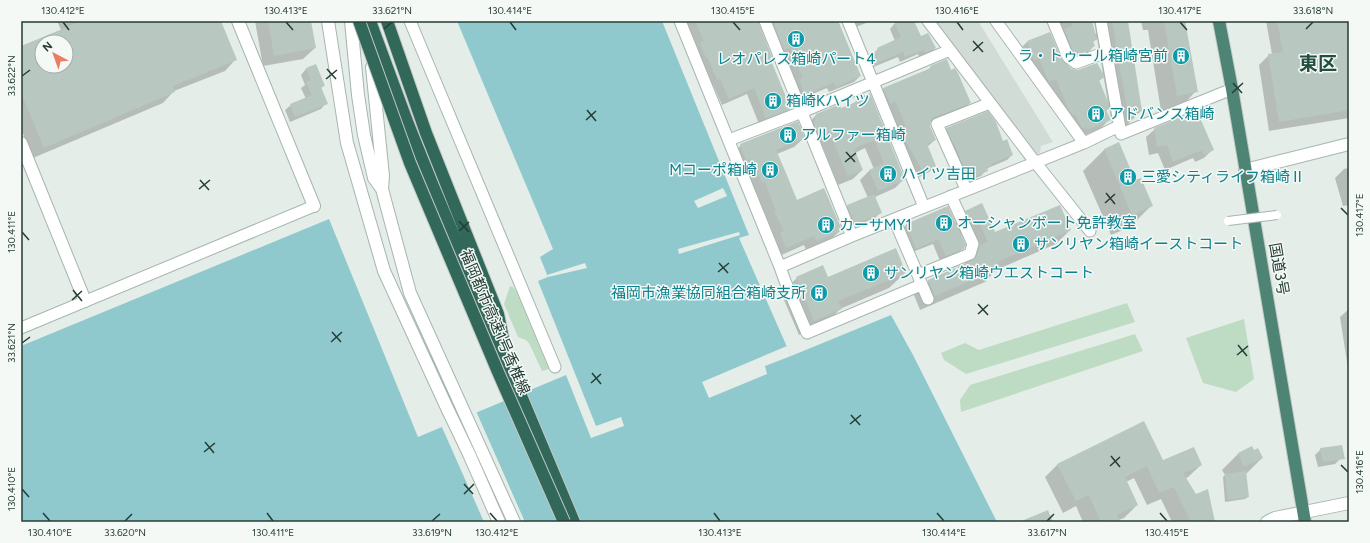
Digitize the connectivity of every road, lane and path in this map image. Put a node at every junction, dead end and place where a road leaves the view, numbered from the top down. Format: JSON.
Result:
{"nodes":[{"id":1,"x":238,"y":21,"type":"edge"},
{"id":2,"x":328,"y":21,"type":"edge"},
{"id":3,"x":351,"y":21,"type":"edge"},
{"id":4,"x":359,"y":21,"type":"edge"},
{"id":5,"x":366,"y":21,"type":"edge"},
{"id":6,"x":370,"y":21,"type":"edge"},
{"id":7,"x":387,"y":21,"type":"edge"},
{"id":8,"x":410,"y":21,"type":"edge"},
{"id":9,"x":680,"y":21,"type":"edge"},
{"id":10,"x":765,"y":21,"type":"edge"},
{"id":11,"x":848,"y":21,"type":"edge"},
{"id":12,"x":928,"y":21,"type":"edge"},
{"id":13,"x":996,"y":21,"type":"edge"},
{"id":14,"x":1053,"y":21,"type":"edge"},
{"id":15,"x":1100,"y":21,"type":"edge"},
{"id":16,"x":1219,"y":21,"type":"edge"},
{"id":17,"x":950,"y":50,"type":"junction"},
{"id":18,"x":1106,"y":52,"type":"junction"},
{"id":19,"x":874,"y":82,"type":"junction"},
{"id":20,"x":1232,"y":89,"type":"junction"},
{"id":21,"x":990,"y":103,"type":"junction"},
{"id":22,"x":802,"y":112,"type":"junction"},
{"id":23,"x":1119,"y":126,"type":"junction"},
{"id":24,"x":729,"y":140,"type":"junction"},
{"id":25,"x":21,"y":143,"type":"edge"},
{"id":26,"x":1084,"y":143,"type":"junction"},
{"id":27,"x":1349,"y":144,"type":"edge"},
{"id":28,"x":1035,"y":162,"type":"junction"},
{"id":29,"x":1245,"y":170,"type":"junction"},
{"id":30,"x":382,"y":189,"type":"junction"},
{"id":31,"x":966,"y":189,"type":"junction"},
{"id":32,"x":951,"y":196,"type":"junction"},
{"id":33,"x":314,"y":206,"type":"joint"},
{"id":34,"x":924,"y":207,"type":"junction"},
{"id":35,"x":1277,"y":215,"type":"dead end"},
{"id":36,"x":894,"y":219,"type":"junction"},
{"id":37,"x":1228,"y":221,"type":"dead end"},
{"id":38,"x":1090,"y":231,"type":"dead end"},
{"id":39,"x":852,"y":236,"type":"junction"},
{"id":40,"x":780,"y":268,"type":"junction"},
{"id":41,"x":920,"y":280,"type":"junction"},
{"id":42,"x":928,"y":299,"type":"dead end"},
{"id":43,"x":85,"y":301,"type":"junction"},
{"id":44,"x":21,"y":328,"type":"edge"},
{"id":45,"x":508,"y":366,"type":"junction"},
{"id":46,"x":555,"y":368,"type":"dead end"},
{"id":47,"x":1349,"y":503,"type":"edge"},
{"id":48,"x":1304,"y":518,"type":"edge"},
{"id":49,"x":498,"y":522,"type":"edge"},
{"id":50,"x":514,"y":522,"type":"edge"},
{"id":51,"x":564,"y":522,"type":"edge"},
{"id":52,"x":574,"y":522,"type":"edge"},
{"id":53,"x":1267,"y":522,"type":"edge"},
{"id":54,"x":1293,"y":522,"type":"edge"}],
"edges":[{"from":1,"to":33,"type":"street"},
{"from":2,"to":49,"type":"street"},
{"from":3,"to":30,"type":"street"},
{"from":4,"to":51,"type":"highway","name":"福岡都市高速1号香椎線","bridge":true},
{"from":5,"to":30,"type":"street"},
{"from":6,"to":45,"type":"highway","name":"福岡都市高速1号香椎線"},
{"from":7,"to":45,"type":"highway"},
{"from":8,"to":46,"type":"street"},
{"from":9,"to":24,"type":"street"},
{"from":10,"to":22,"type":"street"},
{"from":11,"to":19,"type":"street"},
{"from":12,"to":17,"type":"street"},
{"from":13,"to":26,"type":"street"},
{"from":14,"to":18,"type":"street"},
{"from":15,"to":18,"type":"street"},
{"from":16,"to":20,"type":"highway","name":"国道3号"},
{"from":17,"to":19,"type":"street"},
{"from":17,"to":21,"type":"street"},
{"from":18,"to":23,"type":"street"},
{"from":19,"to":22,"type":"street"},
{"from":19,"to":34,"type":"street"},
{"from":20,"to":23,"type":"street"},
{"from":20,"to":29,"type":"highway","name":"国道3号"},
{"from":21,"to":28,"type":"street"},
{"from":21,"to":31,"type":"street"},
{"from":22,"to":24,"type":"street"},
{"from":22,"to":39,"type":"street"},
{"from":23,"to":26,"type":"street"},
{"from":24,"to":40,"type":"street"},
{"from":25,"to":43,"type":"street"},
{"from":26,"to":28,"type":"street"},
{"from":27,"to":29,"type":"street"},
{"from":28,"to":31,"type":"street"},
{"from":28,"to":38,"type":"street"},
{"from":29,"to":48,"type":"highway","name":"国道3号"},
{"from":30,"to":50,"type":"street"},
{"from":31,"to":32,"type":"street"},
{"from":32,"to":34,"type":"street"},
{"from":32,"to":41,"type":"street"},
{"from":33,"to":43,"type":"street"},
{"from":34,"to":36,"type":"street"},
{"from":35,"to":37,"type":"street","bridge":true},
{"from":36,"to":39,"type":"street"},
{"from":36,"to":41,"type":"street"},
{"from":39,"to":40,"type":"street"},
{"from":40,"to":41,"type":"street"},
{"from":41,"to":42,"type":"street"},
{"from":43,"to":44,"type":"street"},
{"from":45,"to":52,"type":"highway","name":"福岡都市高速1号香椎線"},
{"from":47,"to":48,"type":"street"},
{"from":48,"to":53,"type":"street"},
{"from":48,"to":54,"type":"street"}]}
